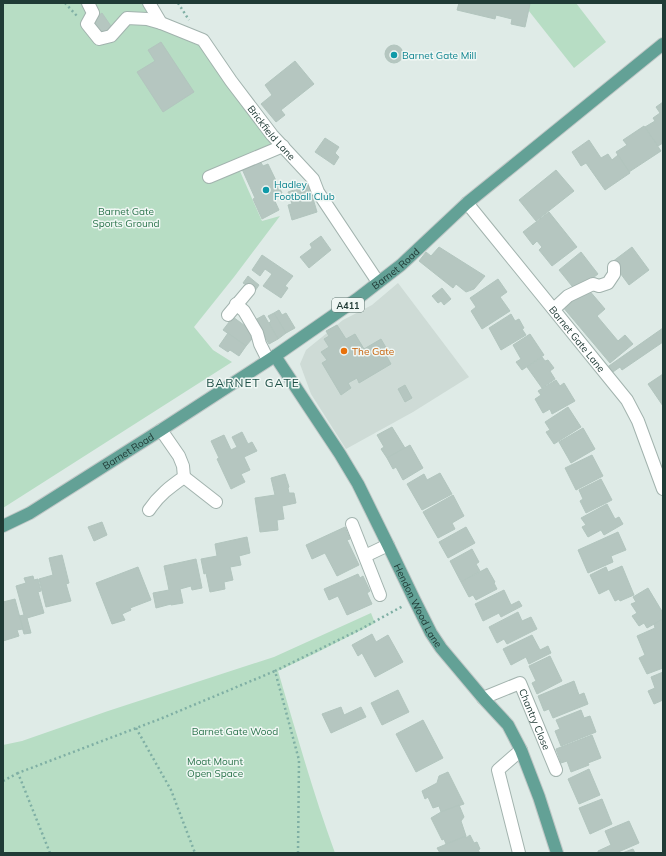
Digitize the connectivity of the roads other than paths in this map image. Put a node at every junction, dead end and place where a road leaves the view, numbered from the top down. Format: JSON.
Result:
{"nodes":[{"id":1,"x":88,"y":3,"type":"edge"},
{"id":2,"x":148,"y":3,"type":"edge"},
{"id":3,"x":161,"y":23,"type":"junction"},
{"id":4,"x":663,"y":44,"type":"edge"},
{"id":5,"x":283,"y":146,"type":"junction"},
{"id":6,"x":209,"y":177,"type":"dead end"},
{"id":7,"x":467,"y":203,"type":"junction"},
{"id":8,"x":614,"y":268,"type":"dead end"},
{"id":9,"x":378,"y":282,"type":"junction"},
{"id":10,"x":249,"y":290,"type":"dead end"},
{"id":11,"x":236,"y":304,"type":"junction"},
{"id":12,"x":554,"y":309,"type":"junction"},
{"id":13,"x":228,"y":315,"type":"dead end"},
{"id":14,"x":272,"y":358,"type":"junction"},
{"id":15,"x":161,"y":430,"type":"junction"},
{"id":16,"x":184,"y":477,"type":"junction"},
{"id":17,"x":663,"y":490,"type":"edge"},
{"id":18,"x":216,"y":502,"type":"dead end"},
{"id":19,"x":149,"y":510,"type":"dead end"},
{"id":20,"x":352,"y":524,"type":"dead end"},
{"id":21,"x":3,"y":526,"type":"edge"},
{"id":22,"x":388,"y":545,"type":"junction"},
{"id":23,"x":365,"y":556,"type":"junction"},
{"id":24,"x":380,"y":595,"type":"dead end"},
{"id":25,"x":483,"y":698,"type":"junction"},
{"id":26,"x":521,"y":750,"type":"junction"},
{"id":27,"x":556,"y":770,"type":"dead end"},
{"id":28,"x":519,"y":853,"type":"edge"},
{"id":29,"x":557,"y":853,"type":"edge"}],
"edges":[{"from":1,"to":3,"type":"street","name":"Brickfield Lane"},
{"from":2,"to":3,"type":"street"},
{"from":3,"to":5,"type":"street","name":"Brickfield Lane"},
{"from":4,"to":7,"type":"main road","name":"Barnet Road","number":"A411"},
{"from":5,"to":6,"type":"street"},
{"from":5,"to":9,"type":"street","name":"Brickfield Lane"},
{"from":7,"to":9,"type":"main road","name":"Barnet Road","number":"A411"},
{"from":7,"to":12,"type":"street","name":"Barnet Gate Lane"},
{"from":8,"to":12,"type":"street"},
{"from":9,"to":14,"type":"main road","name":"Barnet Road","number":"A411"},
{"from":10,"to":11,"type":"street"},
{"from":11,"to":13,"type":"street"},
{"from":11,"to":14,"type":"street"},
{"from":12,"to":17,"type":"street","name":"Barnet Gate Lane"},
{"from":14,"to":15,"type":"main road","name":"Barnet Road","number":"A411"},
{"from":14,"to":22,"type":"main road","name":"Hendon Wood Lane"},
{"from":15,"to":16,"type":"street"},
{"from":15,"to":21,"type":"main road","name":"Barnet Road","number":"A411"},
{"from":16,"to":18,"type":"street"},
{"from":16,"to":19,"type":"street"},
{"from":20,"to":23,"type":"street"},
{"from":22,"to":23,"type":"street"},
{"from":22,"to":25,"type":"main road","name":"Hendon Wood Lane"},
{"from":23,"to":24,"type":"street"},
{"from":25,"to":26,"type":"main road","name":"Hendon Wood Lane"},
{"from":25,"to":27,"type":"street","name":"Chantry Close"},
{"from":26,"to":28,"type":"street"},
{"from":26,"to":29,"type":"main road","name":"Hendon Wood Lane"}]}
